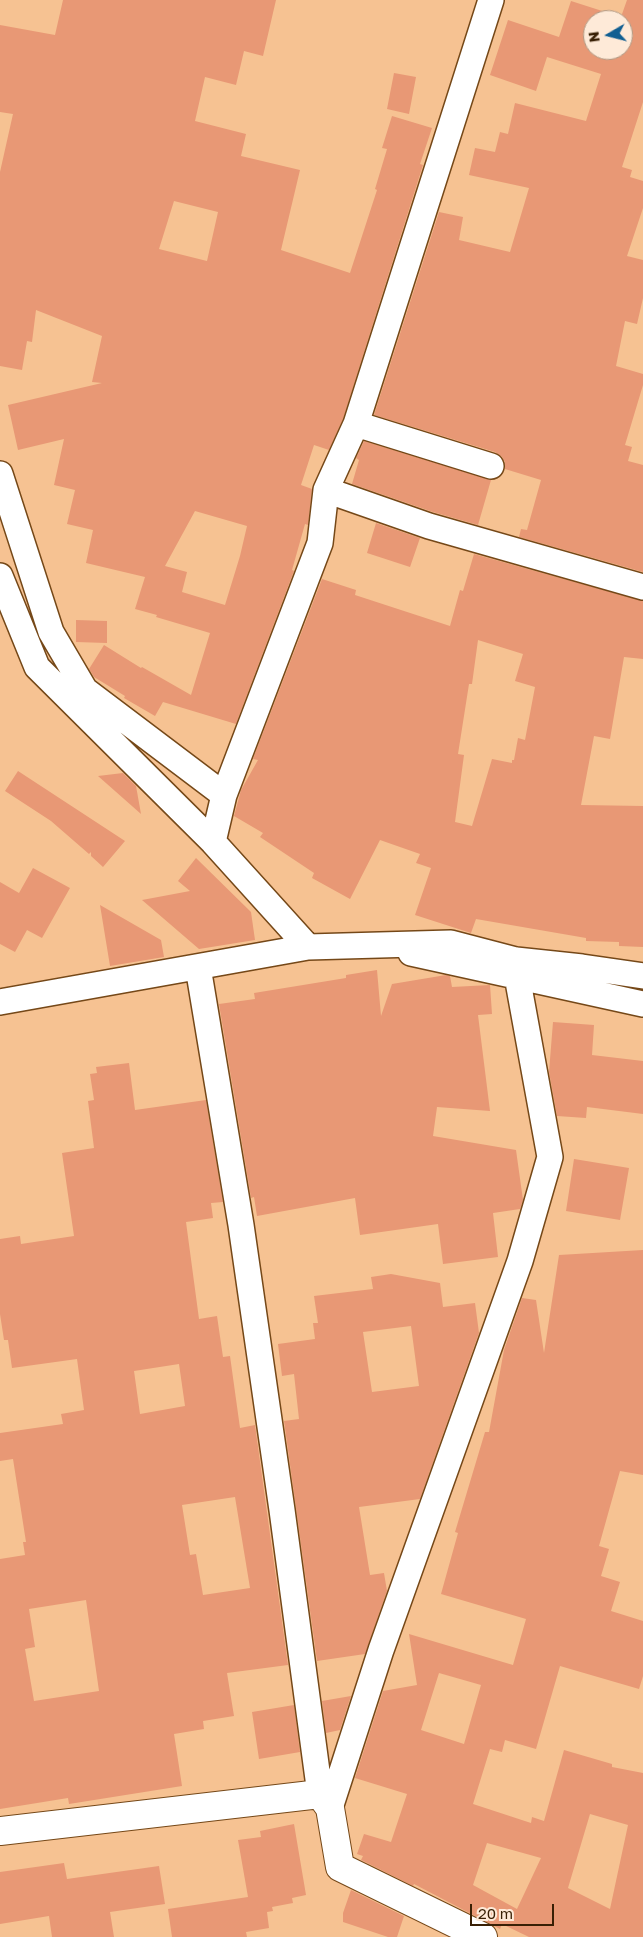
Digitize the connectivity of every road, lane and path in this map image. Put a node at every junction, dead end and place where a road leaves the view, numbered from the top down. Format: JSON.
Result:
{"nodes":[{"id":1,"x":491,"y":0,"type":"edge"},
{"id":2,"x":356,"y":424,"type":"junction"},
{"id":3,"x":491,"y":466,"type":"dead end"},
{"id":4,"x":0,"y":474,"type":"edge"},
{"id":5,"x":326,"y":490,"type":"junction"},
{"id":6,"x":0,"y":576,"type":"edge"},
{"id":7,"x":643,"y":587,"type":"edge"},
{"id":8,"x":224,"y":795,"type":"junction"},
{"id":9,"x":213,"y":842,"type":"junction"},
{"id":10,"x":482,"y":933,"type":"dead end"},
{"id":11,"x":451,"y":943,"type":"junction"},
{"id":12,"x":375,"y":945,"type":"junction"},
{"id":13,"x":308,"y":947,"type":"junction"},
{"id":14,"x":198,"y":967,"type":"junction"},
{"id":15,"x":516,"y":968,"type":"junction"},
{"id":16,"x":643,"y":976,"type":"edge"},
{"id":17,"x":0,"y":1002,"type":"edge"},
{"id":18,"x":643,"y":1004,"type":"edge"},
{"id":19,"x":325,"y":1801,"type":"junction"},
{"id":20,"x":0,"y":1831,"type":"edge"},
{"id":21,"x":482,"y":1937,"type":"edge"}],
"edges":[{"from":1,"to":2,"type":"street"},
{"from":2,"to":3,"type":"street"},
{"from":2,"to":5,"type":"street"},
{"from":4,"to":8,"type":"street"},
{"from":5,"to":7,"type":"street"},
{"from":5,"to":8,"type":"street"},
{"from":6,"to":9,"type":"street"},
{"from":8,"to":9,"type":"street"},
{"from":9,"to":13,"type":"street"},
{"from":10,"to":11,"type":"street"},
{"from":11,"to":12,"type":"street"},
{"from":11,"to":15,"type":"street"},
{"from":12,"to":13,"type":"street"},
{"from":12,"to":15,"type":"street"},
{"from":13,"to":14,"type":"street"},
{"from":14,"to":17,"type":"street"},
{"from":14,"to":19,"type":"street"},
{"from":15,"to":16,"type":"street"},
{"from":15,"to":18,"type":"street"},
{"from":15,"to":19,"type":"street"},
{"from":19,"to":20,"type":"street"},
{"from":19,"to":21,"type":"street"}]}
